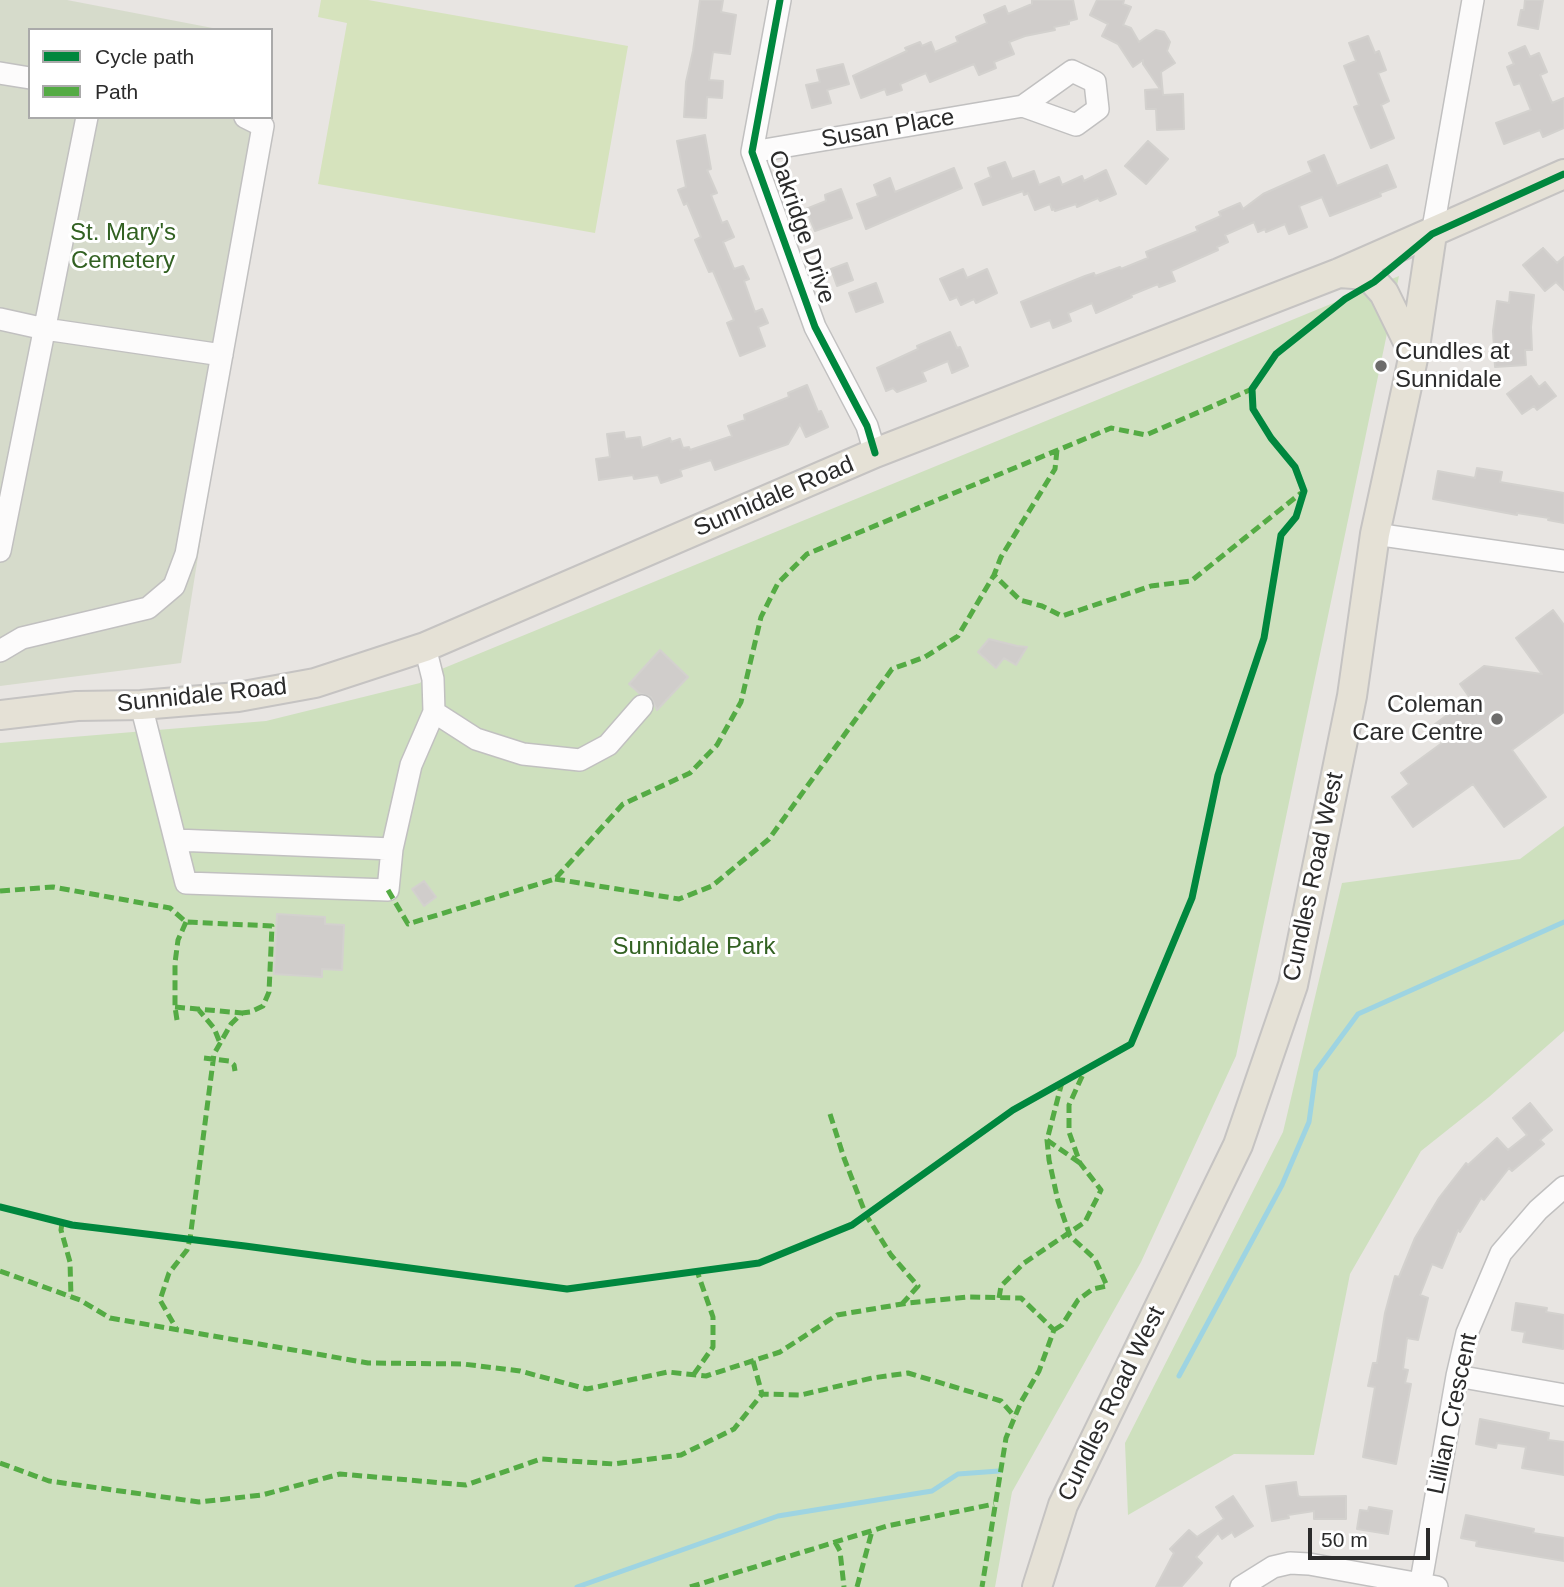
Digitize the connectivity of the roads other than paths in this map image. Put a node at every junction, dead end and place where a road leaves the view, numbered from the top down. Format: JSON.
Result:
{"nodes":[{"id":1,"x":780,"y":0,"type":"edge"},
{"id":2,"x":1474,"y":0,"type":"edge"},
{"id":3,"x":0,"y":74,"type":"edge"},
{"id":4,"x":28,"y":78,"type":"edge"},
{"id":5,"x":1023,"y":106,"type":"dead end"},
{"id":6,"x":87,"y":119,"type":"edge"},
{"id":7,"x":249,"y":119,"type":"edge"},
{"id":8,"x":752,"y":152,"type":"junction"},
{"id":9,"x":1564,"y":174,"type":"edge"},
{"id":10,"x":1432,"y":234,"type":"junction"},
{"id":11,"x":1339,"y":273,"type":"junction"},
{"id":12,"x":0,"y":319,"type":"edge"},
{"id":13,"x":44,"y":329,"type":"junction"},
{"id":14,"x":1414,"y":354,"type":"junction"},
{"id":15,"x":222,"y":355,"type":"junction"},
{"id":16,"x":875,"y":453,"type":"junction"},
{"id":17,"x":1376,"y":534,"type":"junction"},
{"id":18,"x":0,"y":551,"type":"edge"},
{"id":19,"x":1564,"y":561,"type":"edge"},
{"id":20,"x":425,"y":647,"type":"junction"},
{"id":21,"x":0,"y":651,"type":"edge"},
{"id":22,"x":141,"y":705,"type":"junction"},
{"id":23,"x":642,"y":706,"type":"dead end"},
{"id":24,"x":434,"y":712,"type":"junction"},
{"id":25,"x":0,"y":715,"type":"edge"},
{"id":26,"x":176,"y":840,"type":"junction"},
{"id":27,"x":392,"y":849,"type":"junction"},
{"id":28,"x":1564,"y":1187,"type":"edge"},
{"id":29,"x":1457,"y":1376,"type":"junction"},
{"id":30,"x":1564,"y":1395,"type":"edge"},
{"id":31,"x":1426,"y":1586,"type":"edge"},
{"id":32,"x":1037,"y":1587,"type":"edge"},
{"id":33,"x":1241,"y":1587,"type":"edge"}],
"edges":[{"from":1,"to":8,"type":"street","name":"Oakridge Drive"},
{"from":2,"to":10,"type":"street","name":"Cundles Road West"},
{"from":3,"to":4,"type":"street"},
{"from":5,"to":8,"type":"street","name":"Susan Place"},
{"from":6,"to":13,"type":"street"},
{"from":7,"to":15,"type":"street"},
{"from":8,"to":16,"type":"street","name":"Oakridge Drive"},
{"from":9,"to":10,"type":"main road","name":"Sunnidale Road"},
{"from":10,"to":11,"type":"main road","name":"Sunnidale Road"},
{"from":10,"to":14,"type":"main road","name":"Cundles Road West"},
{"from":11,"to":14,"type":"main road"},
{"from":11,"to":16,"type":"main road","name":"Sunnidale Road"},
{"from":12,"to":13,"type":"street"},
{"from":13,"to":15,"type":"street"},
{"from":13,"to":18,"type":"street"},
{"from":14,"to":17,"type":"main road","name":"Cundles Road West"},
{"from":15,"to":21,"type":"street"},
{"from":16,"to":20,"type":"main road","name":"Sunnidale Road"},
{"from":17,"to":19,"type":"street"},
{"from":17,"to":32,"type":"main road","name":"Cundles Road West"},
{"from":20,"to":22,"type":"main road","name":"Sunnidale Road"},
{"from":20,"to":24,"type":"street"},
{"from":22,"to":25,"type":"main road","name":"Sunnidale Road"},
{"from":22,"to":26,"type":"street"},
{"from":23,"to":24,"type":"street"},
{"from":24,"to":27,"type":"street"},
{"from":26,"to":27,"type":"street"},
{"from":26,"to":27,"type":"street"},
{"from":28,"to":29,"type":"street","name":"Lillian Crescent"},
{"from":29,"to":30,"type":"street"},
{"from":29,"to":31,"type":"street","name":"Lillian Crescent"},
{"from":31,"to":33,"type":"street"}]}
